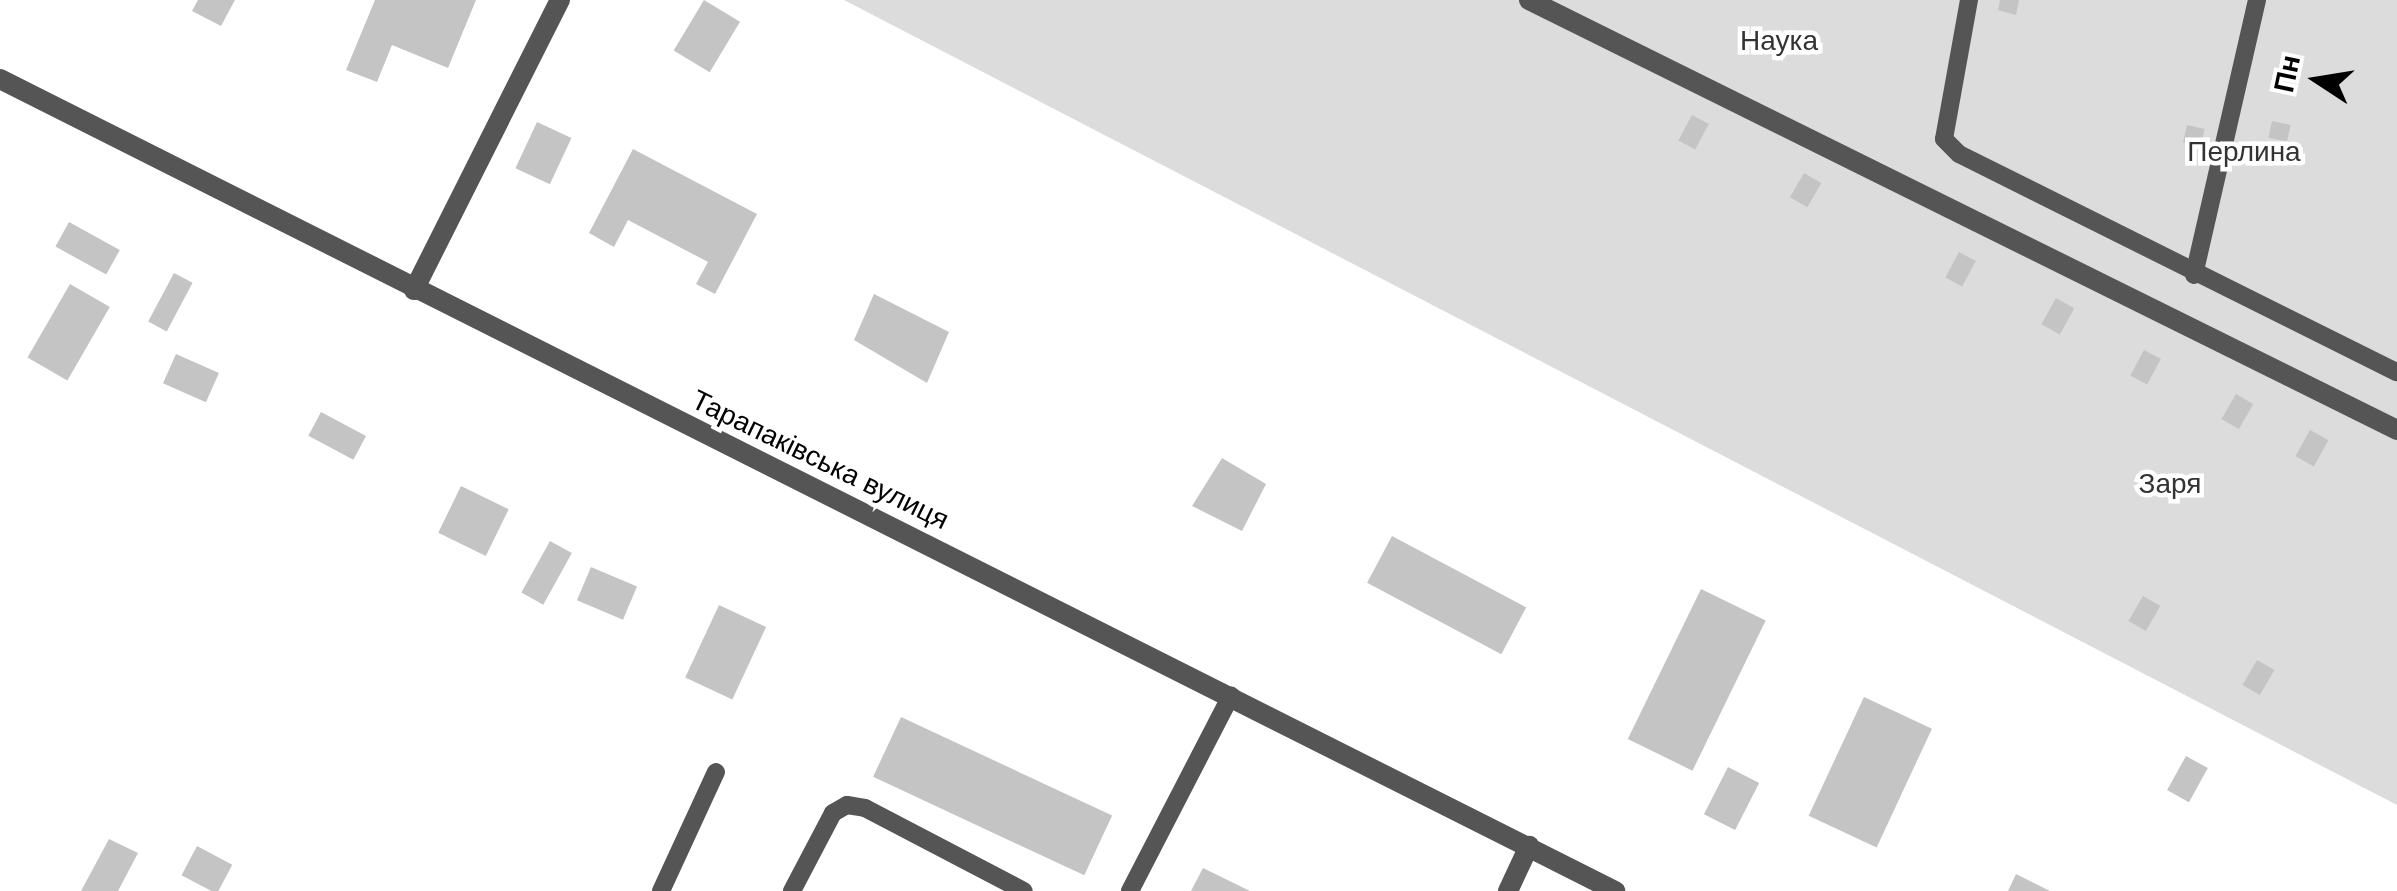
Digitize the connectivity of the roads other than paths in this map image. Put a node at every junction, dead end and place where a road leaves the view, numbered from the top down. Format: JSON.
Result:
{"nodes":[{"id":1,"x":560,"y":0,"type":"edge"},
{"id":2,"x":1530,"y":0,"type":"edge"},
{"id":3,"x":1969,"y":0,"type":"edge"},
{"id":4,"x":2257,"y":0,"type":"edge"},
{"id":5,"x":0,"y":80,"type":"edge"},
{"id":6,"x":2194,"y":275,"type":"junction"},
{"id":7,"x":414,"y":290,"type":"junction"},
{"id":8,"x":2397,"y":372,"type":"edge"},
{"id":9,"x":2397,"y":430,"type":"edge"},
{"id":10,"x":1232,"y":695,"type":"junction"},
{"id":11,"x":716,"y":772,"type":"dead end"},
{"id":12,"x":1529,"y":846,"type":"junction"},
{"id":13,"x":661,"y":891,"type":"edge"},
{"id":14,"x":792,"y":891,"type":"edge"},
{"id":15,"x":1024,"y":891,"type":"edge"},
{"id":16,"x":1130,"y":891,"type":"edge"},
{"id":17,"x":1508,"y":891,"type":"edge"},
{"id":18,"x":1615,"y":891,"type":"edge"}],
"edges":[{"from":1,"to":7,"type":"street"},
{"from":2,"to":9,"type":"street"},
{"from":3,"to":6,"type":"lane"},
{"from":4,"to":6,"type":"lane"},
{"from":5,"to":7,"type":"street","name":"Тарапаківська вулиця"},
{"from":6,"to":8,"type":"lane"},
{"from":7,"to":10,"type":"street","name":"Тарапаківська вулиця"},
{"from":10,"to":12,"type":"street","name":"Тарапаківська вулиця"},
{"from":10,"to":16,"type":"lane"},
{"from":11,"to":13,"type":"lane"},
{"from":12,"to":17,"type":"street"},
{"from":12,"to":18,"type":"street","name":"Тарапаківська вулиця"},
{"from":14,"to":15,"type":"lane"}]}
